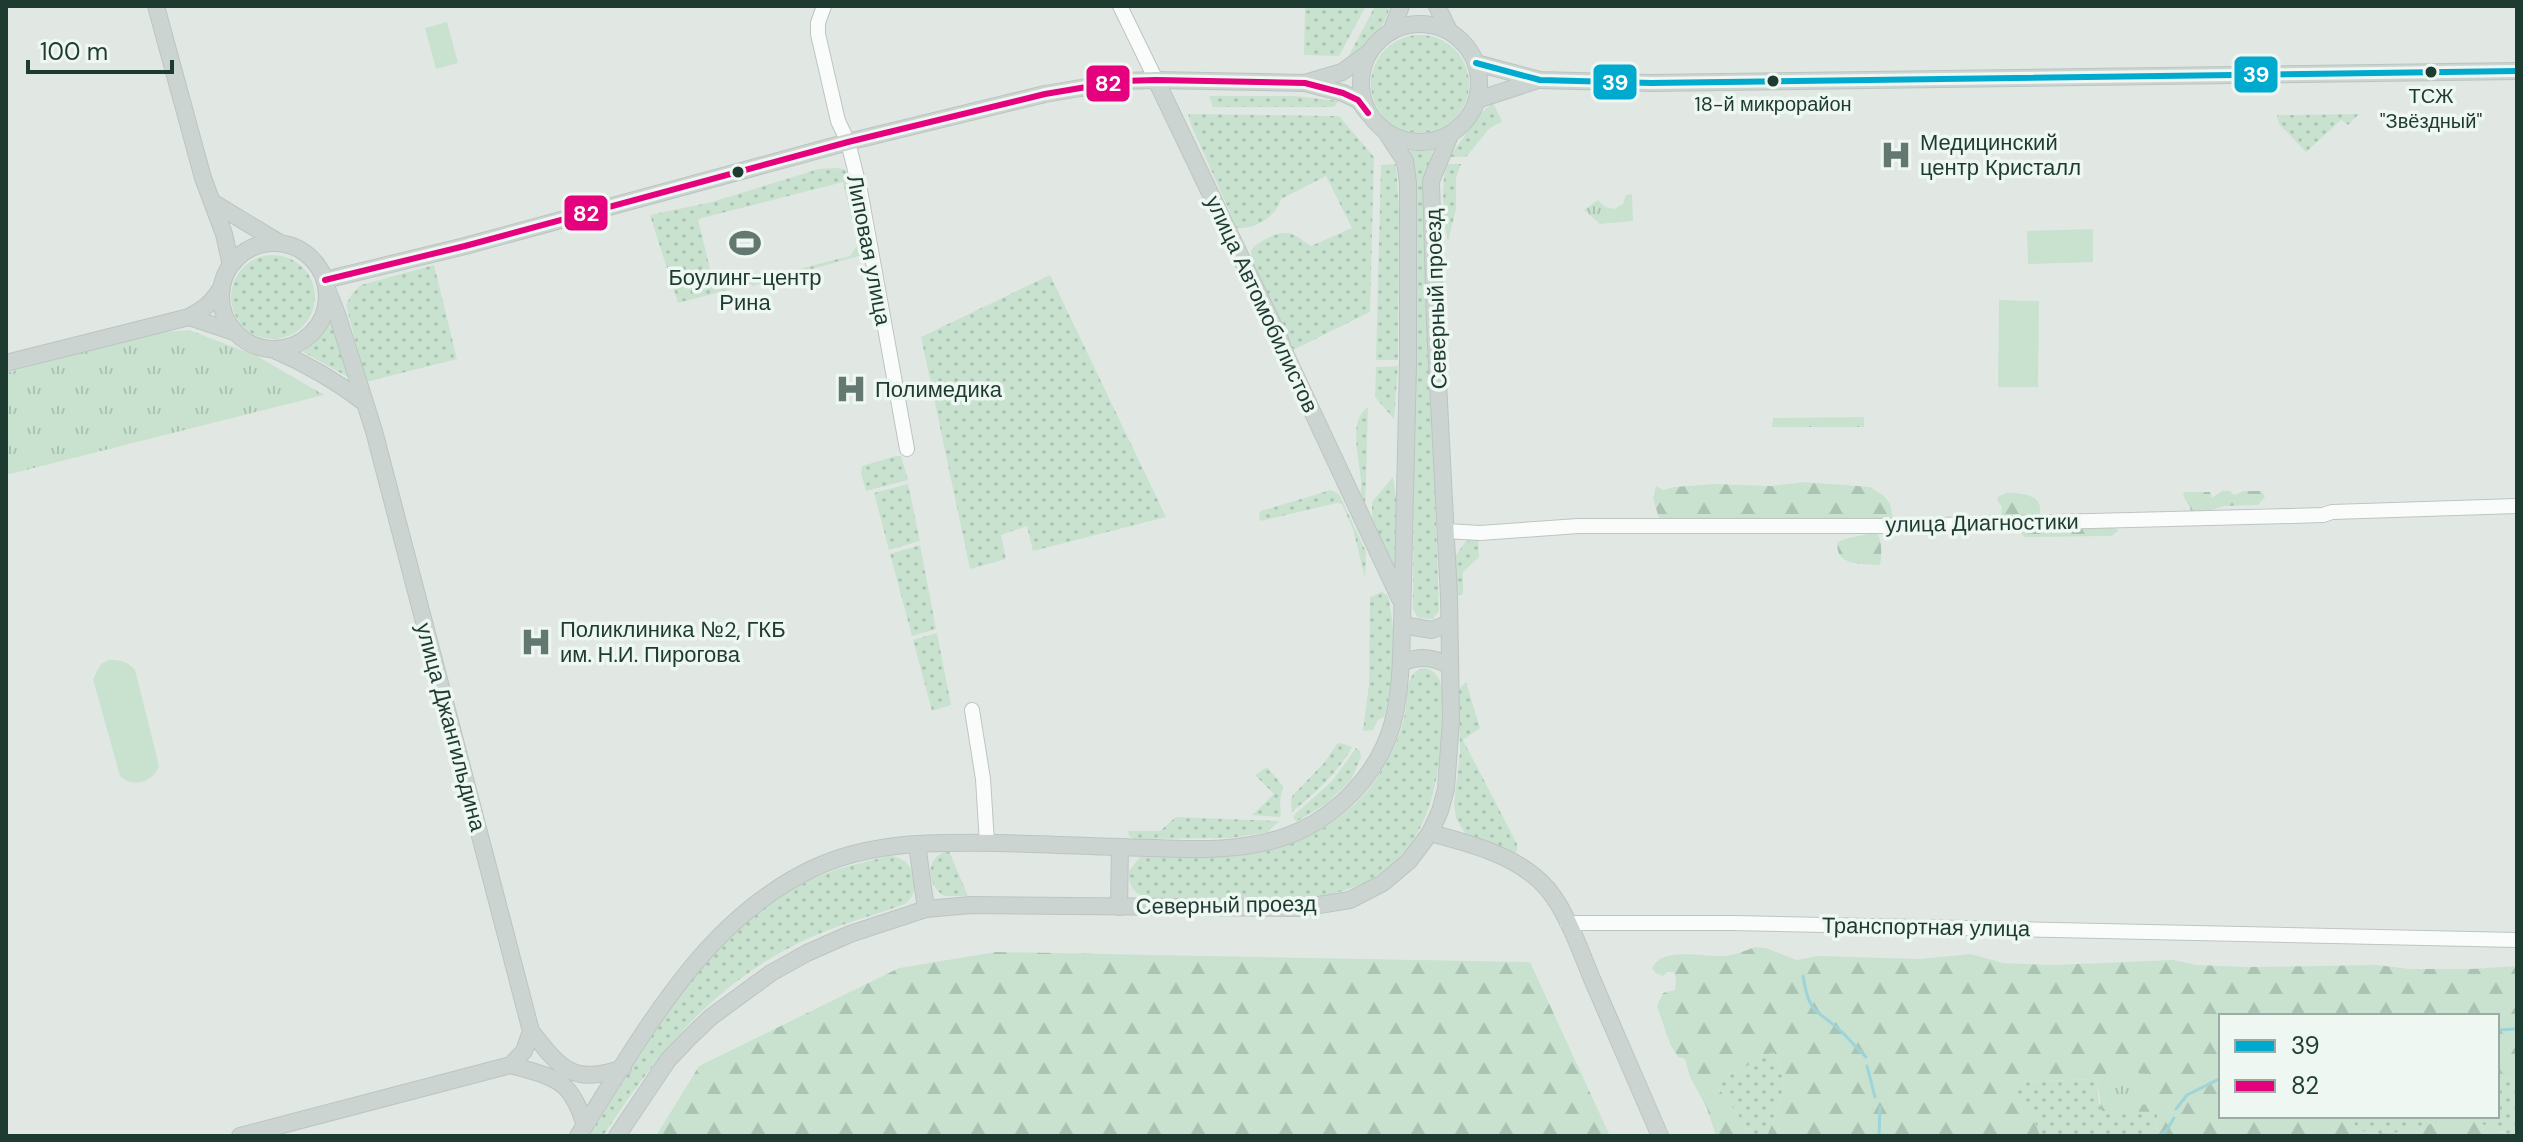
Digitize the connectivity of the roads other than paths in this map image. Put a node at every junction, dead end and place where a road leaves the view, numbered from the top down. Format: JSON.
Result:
{"nodes":[{"id":1,"x":156,"y":6,"type":"edge"},
{"id":2,"x":824,"y":6,"type":"edge"},
{"id":3,"x":1120,"y":6,"type":"edge"},
{"id":4,"x":1401,"y":6,"type":"edge"},
{"id":5,"x":1437,"y":6,"type":"edge"},
{"id":6,"x":1449,"y":31,"type":"junction"},
{"id":7,"x":1391,"y":32,"type":"junction"},
{"id":8,"x":1371,"y":50,"type":"junction"},
{"id":9,"x":1476,"y":63,"type":"junction"},
{"id":10,"x":2517,"y":71,"type":"edge"},
{"id":11,"x":1156,"y":80,"type":"junction"},
{"id":12,"x":1540,"y":80,"type":"junction"},
{"id":13,"x":1305,"y":83,"type":"junction"},
{"id":14,"x":1477,"y":100,"type":"junction"},
{"id":15,"x":1368,"y":113,"type":"junction"},
{"id":16,"x":1386,"y":132,"type":"junction"},
{"id":17,"x":1450,"y":135,"type":"junction"},
{"id":18,"x":848,"y":142,"type":"junction"},
{"id":19,"x":214,"y":203,"type":"junction"},
{"id":20,"x":280,"y":243,"type":"junction"},
{"id":21,"x":231,"y":265,"type":"junction"},
{"id":22,"x":326,"y":285,"type":"junction"},
{"id":23,"x":222,"y":286,"type":"junction"},
{"id":24,"x":189,"y":317,"type":"junction"},
{"id":25,"x":234,"y":332,"type":"junction"},
{"id":26,"x":274,"y":350,"type":"junction"},
{"id":27,"x":6,"y":363,"type":"edge"},
{"id":28,"x":365,"y":403,"type":"junction"},
{"id":29,"x":907,"y":449,"type":"dead end"},
{"id":30,"x":2517,"y":506,"type":"edge"},
{"id":31,"x":1446,"y":531,"type":"junction"},
{"id":32,"x":1402,"y":602,"type":"junction"},
{"id":33,"x":1449,"y":623,"type":"junction"},
{"id":34,"x":1402,"y":625,"type":"junction"},
{"id":35,"x":1401,"y":663,"type":"junction"},
{"id":36,"x":1450,"y":666,"type":"junction"},
{"id":37,"x":972,"y":710,"type":"dead end"},
{"id":38,"x":1430,"y":833,"type":"junction"},
{"id":39,"x":987,"y":843,"type":"junction"},
{"id":40,"x":917,"y":844,"type":"junction"},
{"id":41,"x":1120,"y":847,"type":"junction"},
{"id":42,"x":1119,"y":907,"type":"junction"},
{"id":43,"x":926,"y":909,"type":"junction"},
{"id":44,"x":1567,"y":923,"type":"junction"},
{"id":45,"x":2517,"y":940,"type":"edge"},
{"id":46,"x":531,"y":1031,"type":"junction"},
{"id":47,"x":511,"y":1065,"type":"junction"},
{"id":48,"x":623,"y":1068,"type":"junction"},
{"id":49,"x":581,"y":1131,"type":"edge"},
{"id":50,"x":240,"y":1136,"type":"edge"},
{"id":51,"x":617,"y":1136,"type":"edge"},
{"id":52,"x":1660,"y":1136,"type":"edge"}],
"edges":[{"from":1,"to":19,"type":"main road"},
{"from":2,"to":18,"type":"street","name":"Липовая улица"},
{"from":3,"to":11,"type":"street","name":"улица Автомобилистов"},
{"from":4,"to":7,"type":"main road"},
{"from":5,"to":6,"type":"main road"},
{"from":6,"to":7,"type":"main road"},
{"from":6,"to":9,"type":"main road"},
{"from":7,"to":8,"type":"main road"},
{"from":8,"to":13,"type":"main road"},
{"from":8,"to":15,"type":"main road"},
{"from":9,"to":12,"type":"main road"},
{"from":9,"to":14,"type":"main road"},
{"from":10,"to":12,"type":"main road"},
{"from":11,"to":13,"type":"main road"},
{"from":11,"to":18,"type":"main road"},
{"from":11,"to":32,"type":"main road","name":"улица Автомобилистов"},
{"from":12,"to":14,"type":"main road"},
{"from":13,"to":15,"type":"main road"},
{"from":14,"to":17,"type":"main road"},
{"from":15,"to":16,"type":"main road"},
{"from":16,"to":17,"type":"main road"},
{"from":16,"to":32,"type":"main road","name":"Северный проезд"},
{"from":17,"to":31,"type":"main road","name":"Северный проезд"},
{"from":18,"to":22,"type":"main road"},
{"from":18,"to":29,"type":"street","name":"Липовая улица"},
{"from":19,"to":20,"type":"main road"},
{"from":19,"to":21,"type":"main road"},
{"from":20,"to":21,"type":"main road"},
{"from":20,"to":22,"type":"main road"},
{"from":21,"to":23,"type":"main road"},
{"from":22,"to":26,"type":"main road"},
{"from":22,"to":28,"type":"main road","name":"улица Джангильдина"},
{"from":23,"to":24,"type":"main road"},
{"from":23,"to":25,"type":"main road"},
{"from":24,"to":25,"type":"main road"},
{"from":24,"to":27,"type":"main road"},
{"from":25,"to":26,"type":"main road"},
{"from":26,"to":28,"type":"main road"},
{"from":28,"to":46,"type":"main road","name":"улица Джангильдина"},
{"from":30,"to":31,"type":"street","name":"улица Диагностики"},
{"from":31,"to":33,"type":"main road","name":"Северный проезд"},
{"from":32,"to":34,"type":"main road","name":"Северный проезд"},
{"from":33,"to":34,"type":"main road"},
{"from":33,"to":36,"type":"main road","name":"Северный проезд"},
{"from":34,"to":35,"type":"main road","name":"Северный проезд"},
{"from":35,"to":36,"type":"main road"},
{"from":35,"to":41,"type":"main road","name":"Северный проезд"},
{"from":36,"to":38,"type":"main road","name":"Северный проезд"},
{"from":37,"to":39,"type":"street"},
{"from":38,"to":42,"type":"main road","name":"Северный проезд"},
{"from":38,"to":44,"type":"main road"},
{"from":39,"to":40,"type":"main road","name":"Северный проезд"},
{"from":39,"to":41,"type":"main road","name":"Северный проезд"},
{"from":40,"to":43,"type":"main road"},
{"from":40,"to":48,"type":"main road","name":"Северный проезд"},
{"from":41,"to":42,"type":"main road"},
{"from":42,"to":43,"type":"main road","name":"Северный проезд"},
{"from":43,"to":51,"type":"main road","name":"Северный проезд"},
{"from":44,"to":45,"type":"street","name":"Транспортная улица"},
{"from":44,"to":52,"type":"main road"},
{"from":46,"to":47,"type":"main road"},
{"from":46,"to":48,"type":"main road"},
{"from":47,"to":49,"type":"main road"},
{"from":47,"to":50,"type":"main road"},
{"from":48,"to":49,"type":"main road","name":"Северный проезд"}]}
